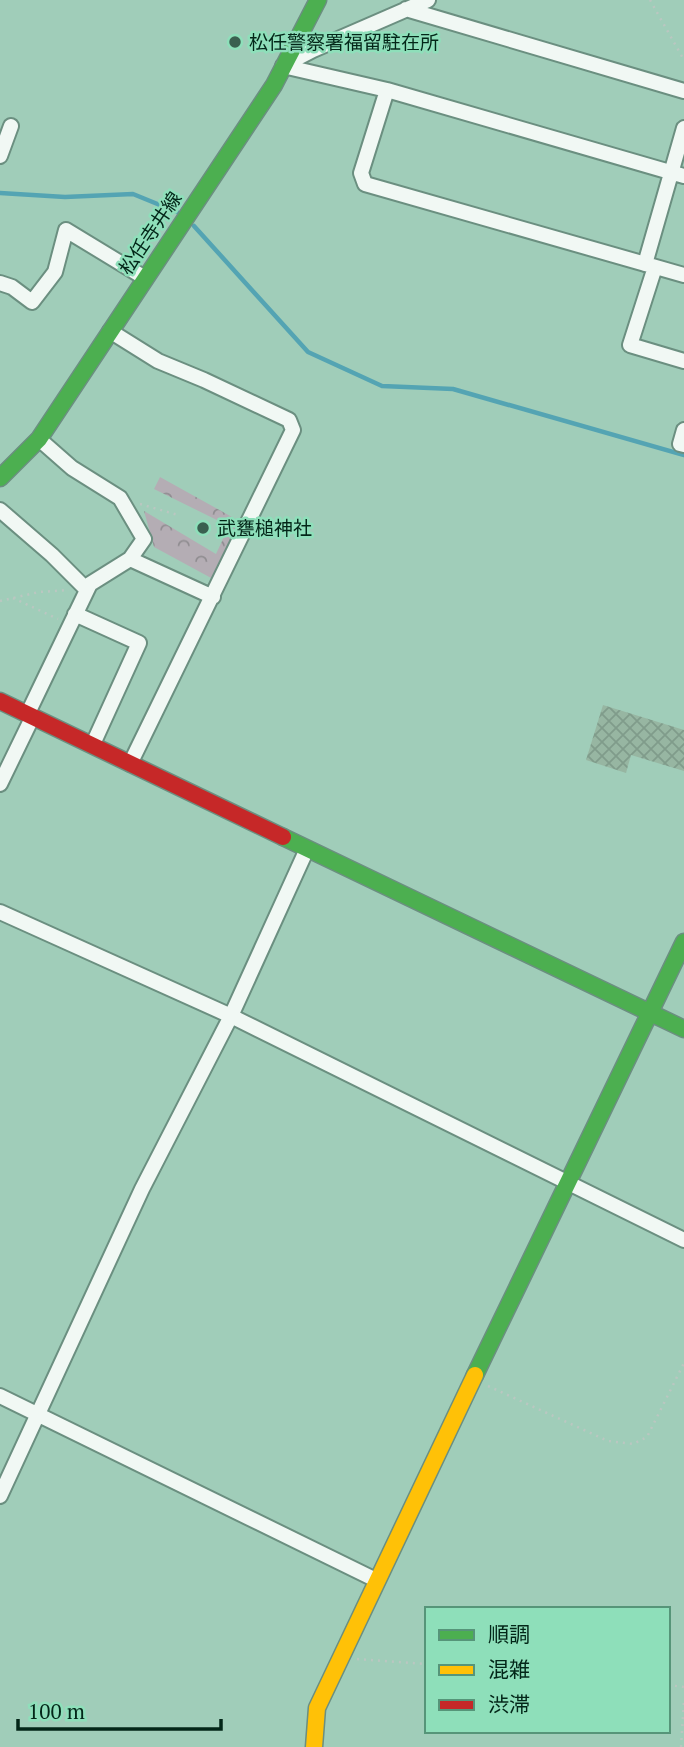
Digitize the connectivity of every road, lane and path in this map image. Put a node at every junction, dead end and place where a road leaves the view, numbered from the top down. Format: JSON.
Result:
{"nodes":[{"id":1,"x":318,"y":0,"type":"edge"},
{"id":2,"x":428,"y":0,"type":"edge"},
{"id":3,"x":649,"y":0,"type":"edge"},
{"id":4,"x":406,"y":9,"type":"junction"},
{"id":5,"x":684,"y":60,"type":"edge"},
{"id":6,"x":283,"y":66,"type":"junction"},
{"id":7,"x":387,"y":90,"type":"junction"},
{"id":8,"x":684,"y":91,"type":"edge"},
{"id":9,"x":11,"y":126,"type":"dead end"},
{"id":10,"x":684,"y":128,"type":"edge"},
{"id":11,"x":0,"y":156,"type":"edge"},
{"id":12,"x":678,"y":175,"type":"edge"},
{"id":13,"x":650,"y":265,"type":"junction"},
{"id":14,"x":684,"y":275,"type":"edge"},
{"id":15,"x":145,"y":278,"type":"junction"},
{"id":16,"x":0,"y":283,"type":"edge"},
{"id":17,"x":110,"y":331,"type":"junction"},
{"id":18,"x":684,"y":361,"type":"edge"},
{"id":19,"x":684,"y":430,"type":"edge"},
{"id":20,"x":39,"y":439,"type":"junction"},
{"id":21,"x":684,"y":445,"type":"edge"},
{"id":22,"x":0,"y":478,"type":"edge"},
{"id":23,"x":120,"y":498,"type":"junction"},
{"id":24,"x":0,"y":510,"type":"edge"},
{"id":25,"x":178,"y":515,"type":"dead end"},
{"id":26,"x":130,"y":559,"type":"junction"},
{"id":27,"x":87,"y":590,"type":"junction"},
{"id":28,"x":12,"y":597,"type":"junction"},
{"id":29,"x":213,"y":597,"type":"junction"},
{"id":30,"x":0,"y":601,"type":"edge"},
{"id":31,"x":73,"y":620,"type":"junction"},
{"id":32,"x":0,"y":701,"type":"edge"},
{"id":33,"x":30,"y":715,"type":"junction"},
{"id":34,"x":93,"y":744,"type":"junction"},
{"id":35,"x":130,"y":764,"type":"junction"},
{"id":36,"x":0,"y":784,"type":"edge"},
{"id":37,"x":307,"y":849,"type":"junction"},
{"id":38,"x":0,"y":912,"type":"edge"},
{"id":39,"x":684,"y":942,"type":"edge"},
{"id":40,"x":650,"y":1013,"type":"junction"},
{"id":41,"x":231,"y":1016,"type":"junction"},
{"id":42,"x":684,"y":1029,"type":"edge"},
{"id":43,"x":568,"y":1182,"type":"junction"},
{"id":44,"x":684,"y":1240,"type":"edge"},
{"id":45,"x":684,"y":1363,"type":"edge"},
{"id":46,"x":473,"y":1379,"type":"junction"},
{"id":47,"x":0,"y":1396,"type":"edge"},
{"id":48,"x":39,"y":1415,"type":"junction"},
{"id":49,"x":0,"y":1496,"type":"edge"},
{"id":50,"x":376,"y":1580,"type":"junction"},
{"id":51,"x":340,"y":1657,"type":"junction"},
{"id":52,"x":425,"y":1664,"type":"edge"},
{"id":53,"x":684,"y":1700,"type":"edge"},
{"id":54,"x":314,"y":1747,"type":"edge"},
{"id":55,"x":681,"y":1747,"type":"edge"}],
"edges":[{"from":1,"to":6,"type":"street","name":"松任寺井線"},
{"from":2,"to":4,"type":"street"},
{"from":3,"to":5,"type":"path"},
{"from":4,"to":6,"type":"street"},
{"from":4,"to":8,"type":"street"},
{"from":6,"to":7,"type":"street"},
{"from":6,"to":15,"type":"street","name":"松任寺井線"},
{"from":7,"to":12,"type":"street"},
{"from":7,"to":13,"type":"street"},
{"from":9,"to":11,"type":"street"},
{"from":10,"to":12,"type":"street"},
{"from":12,"to":13,"type":"street"},
{"from":13,"to":14,"type":"street"},
{"from":13,"to":18,"type":"street"},
{"from":15,"to":16,"type":"street"},
{"from":15,"to":17,"type":"street","name":"松任寺井線"},
{"from":17,"to":20,"type":"street","name":"松任寺井線"},
{"from":17,"to":29,"type":"street"},
{"from":19,"to":21,"type":"street"},
{"from":20,"to":22,"type":"street","name":"松任寺井線"},
{"from":20,"to":23,"type":"street"},
{"from":23,"to":25,"type":"path"},
{"from":23,"to":26,"type":"street"},
{"from":24,"to":27,"type":"street"},
{"from":26,"to":27,"type":"street"},
{"from":26,"to":29,"type":"street"},
{"from":27,"to":28,"type":"path"},
{"from":27,"to":31,"type":"street"},
{"from":28,"to":30,"type":"path"},
{"from":28,"to":31,"type":"path"},
{"from":29,"to":35,"type":"street"},
{"from":31,"to":33,"type":"street"},
{"from":31,"to":34,"type":"street"},
{"from":32,"to":33,"type":"street"},
{"from":33,"to":34,"type":"street"},
{"from":33,"to":36,"type":"street"},
{"from":34,"to":35,"type":"street"},
{"from":35,"to":37,"type":"street"},
{"from":37,"to":40,"type":"street"},
{"from":37,"to":41,"type":"street"},
{"from":38,"to":41,"type":"street"},
{"from":39,"to":40,"type":"street"},
{"from":40,"to":42,"type":"street"},
{"from":40,"to":43,"type":"street"},
{"from":41,"to":43,"type":"street"},
{"from":41,"to":48,"type":"street"},
{"from":43,"to":44,"type":"street"},
{"from":43,"to":46,"type":"street"},
{"from":45,"to":46,"type":"path"},
{"from":46,"to":50,"type":"street"},
{"from":47,"to":48,"type":"street"},
{"from":48,"to":49,"type":"street"},
{"from":48,"to":50,"type":"street"},
{"from":50,"to":51,"type":"street"},
{"from":51,"to":52,"type":"path"},
{"from":51,"to":54,"type":"street"},
{"from":53,"to":55,"type":"path"}]}
